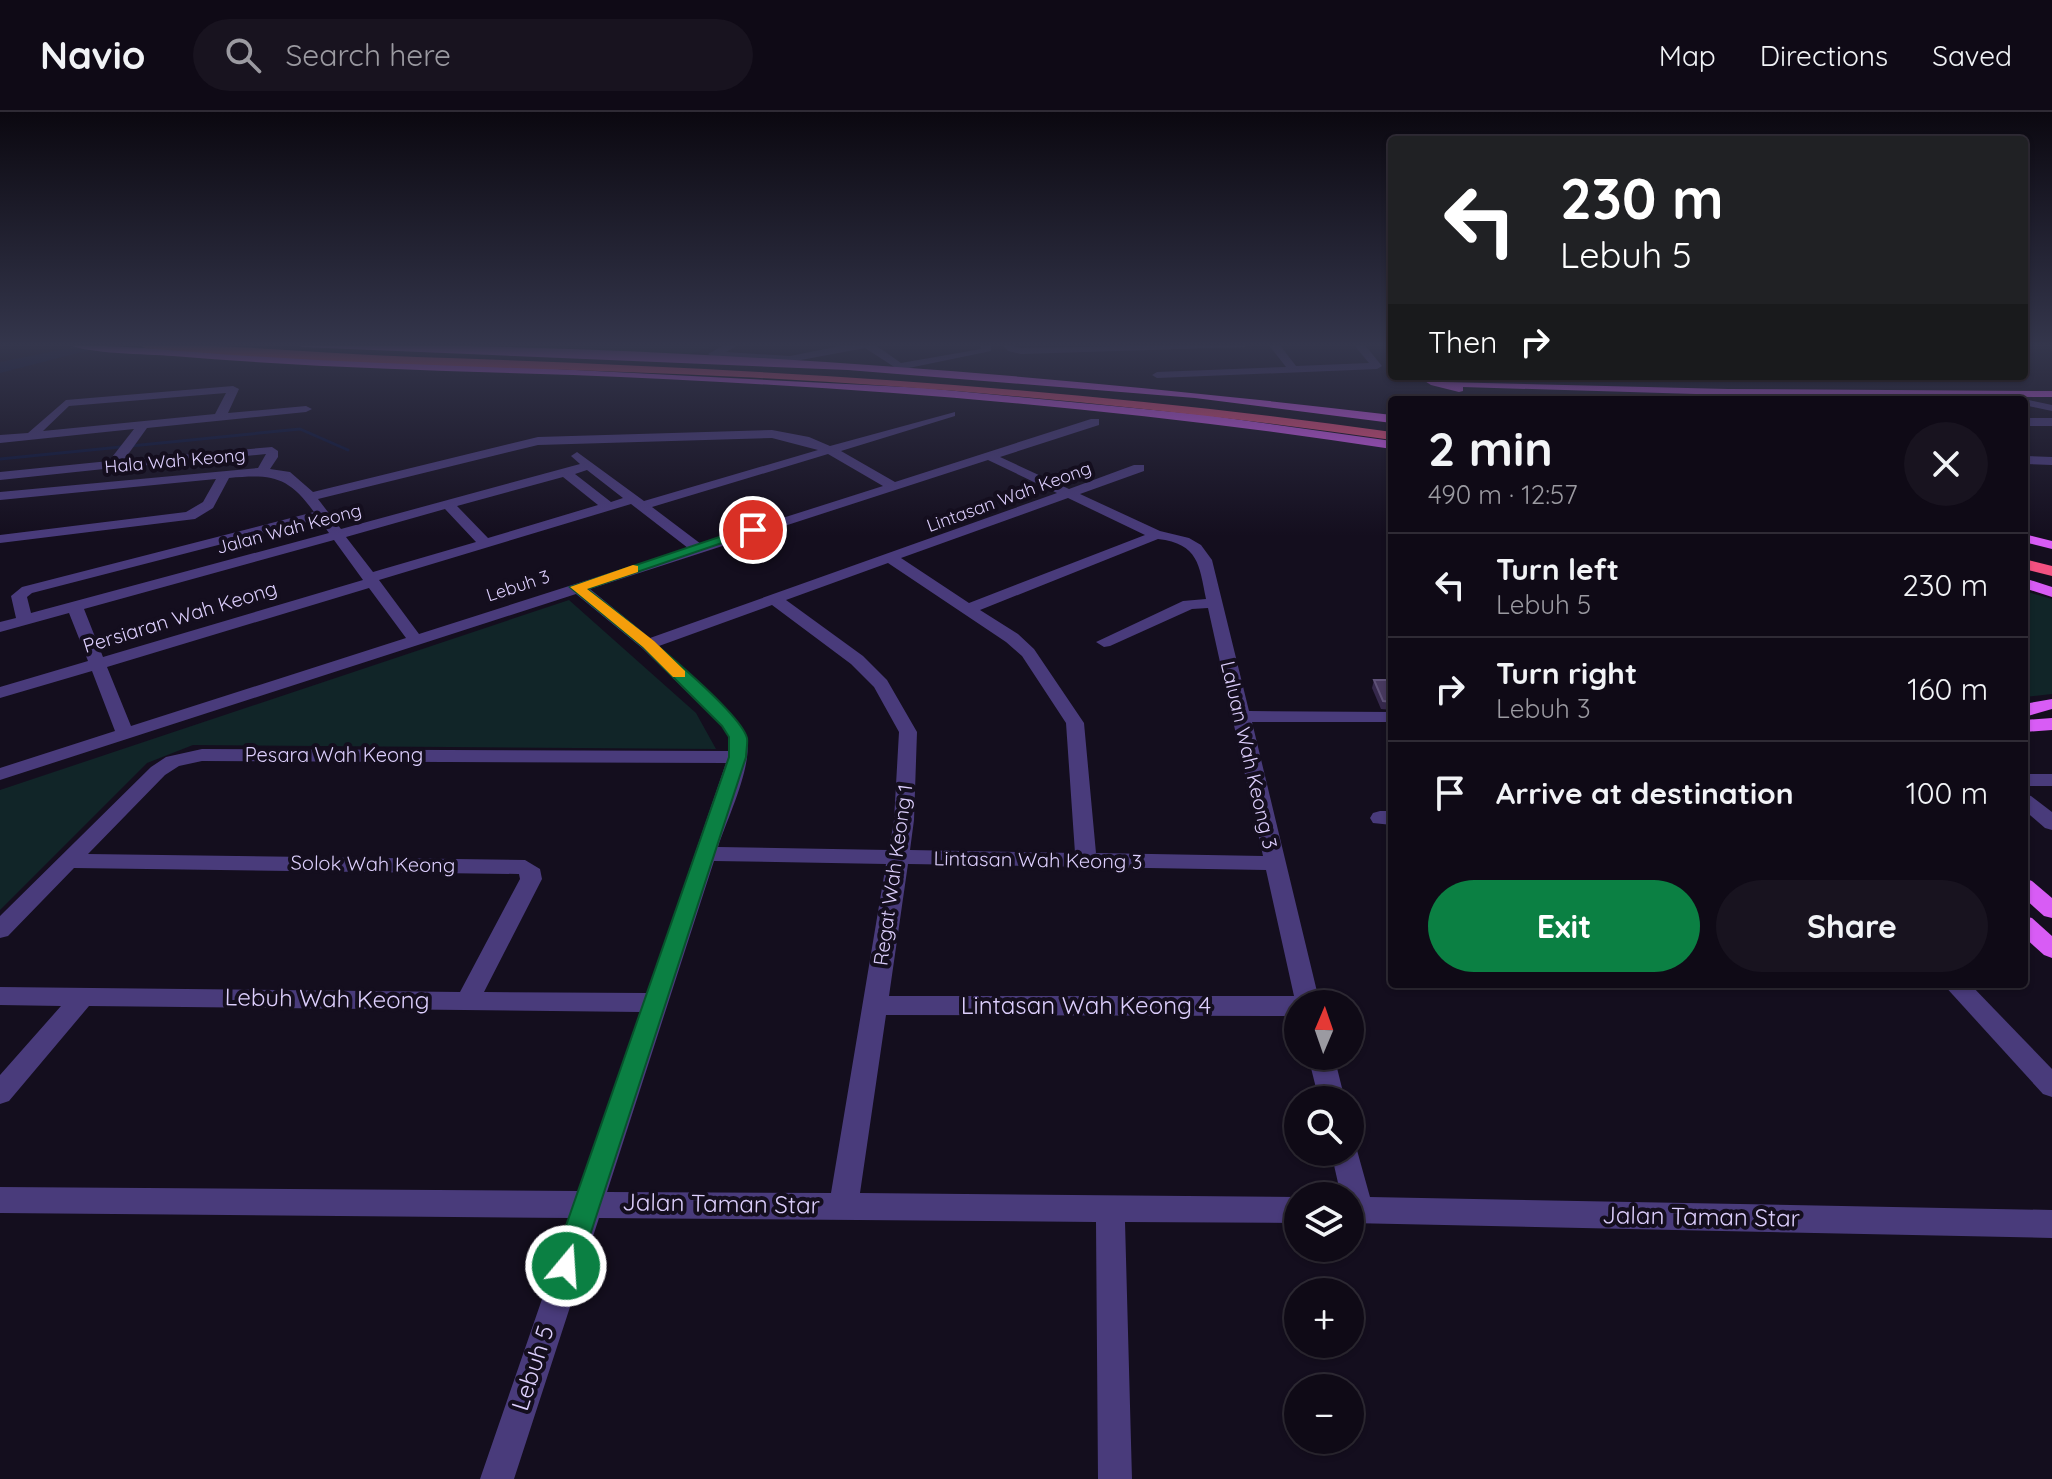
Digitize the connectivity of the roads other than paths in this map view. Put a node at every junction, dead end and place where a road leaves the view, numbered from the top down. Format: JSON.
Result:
{"nodes":[{"id":1,"x":61,"y":408,"type":"edge"},
{"id":2,"x":224,"y":408,"type":"edge"},
{"id":3,"x":1096,"y":408,"type":"edge"},
{"id":4,"x":1168,"y":408,"type":"edge"},
{"id":5,"x":1226,"y":408,"type":"edge"},
{"id":6,"x":1300,"y":408,"type":"edge"},
{"id":7,"x":306,"y":409,"type":"dead end"},
{"id":8,"x":951,"y":414,"type":"dead end"},
{"id":9,"x":220,"y":417,"type":"junction"},
{"id":10,"x":1388,"y":419,"type":"edge"},
{"id":11,"x":1095,"y":422,"type":"dead end"},
{"id":12,"x":2028,"y":422,"type":"edge"},
{"id":13,"x":2052,"y":422,"type":"edge"},
{"id":14,"x":144,"y":424,"type":"junction"},
{"id":15,"x":1388,"y":428,"type":"edge"},
{"id":16,"x":32,"y":435,"type":"junction"},
{"id":17,"x":1388,"y":435,"type":"edge"},
{"id":18,"x":0,"y":439,"type":"edge"},
{"id":19,"x":560,"y":440,"type":"junction"},
{"id":20,"x":1388,"y":447,"type":"edge"},
{"id":21,"x":829,"y":450,"type":"junction"},
{"id":22,"x":989,"y":456,"type":"junction"},
{"id":23,"x":2028,"y":460,"type":"edge"},
{"id":24,"x":2052,"y":461,"type":"edge"},
{"id":25,"x":113,"y":465,"type":"junction"},
{"id":26,"x":588,"y":466,"type":"junction"},
{"id":27,"x":1139,"y":468,"type":"dead end"},
{"id":28,"x":262,"y":471,"type":"junction"},
{"id":29,"x":565,"y":472,"type":"junction"},
{"id":30,"x":225,"y":474,"type":"junction"},
{"id":31,"x":0,"y":476,"type":"edge"},
{"id":32,"x":98,"y":486,"type":"junction"},
{"id":33,"x":893,"y":486,"type":"junction"},
{"id":34,"x":1072,"y":494,"type":"junction"},
{"id":35,"x":0,"y":496,"type":"edge"},
{"id":36,"x":310,"y":497,"type":"junction"},
{"id":37,"x":638,"y":503,"type":"junction"},
{"id":38,"x":448,"y":504,"type":"junction"},
{"id":39,"x":609,"y":507,"type":"junction"},
{"id":40,"x":323,"y":514,"type":"junction"},
{"id":41,"x":338,"y":535,"type":"junction"},
{"id":42,"x":1157,"y":535,"type":"junction"},
{"id":43,"x":0,"y":539,"type":"edge"},
{"id":44,"x":2028,"y":539,"type":"edge"},
{"id":45,"x":485,"y":543,"type":"junction"},
{"id":46,"x":2052,"y":545,"type":"edge"},
{"id":47,"x":697,"y":548,"type":"junction"},
{"id":48,"x":2028,"y":556,"type":"edge"},
{"id":49,"x":890,"y":558,"type":"junction"},
{"id":50,"x":2052,"y":562,"type":"edge"},
{"id":51,"x":2028,"y":565,"type":"edge"},
{"id":52,"x":2052,"y":571,"type":"edge"},
{"id":53,"x":2028,"y":577,"type":"edge"},
{"id":54,"x":371,"y":580,"type":"junction"},
{"id":55,"x":2028,"y":584,"type":"edge"},
{"id":56,"x":2052,"y":584,"type":"edge"},
{"id":57,"x":577,"y":587,"type":"junction"},
{"id":58,"x":2052,"y":592,"type":"edge"},
{"id":59,"x":776,"y":600,"type":"junction"},
{"id":60,"x":1215,"y":603,"type":"junction"},
{"id":61,"x":75,"y":607,"type":"junction"},
{"id":62,"x":971,"y":608,"type":"junction"},
{"id":63,"x":25,"y":620,"type":"junction"},
{"id":64,"x":0,"y":627,"type":"edge"},
{"id":65,"x":416,"y":641,"type":"junction"},
{"id":66,"x":1104,"y":642,"type":"dead end"},
{"id":67,"x":648,"y":644,"type":"junction"},
{"id":68,"x":97,"y":664,"type":"junction"},
{"id":69,"x":0,"y":693,"type":"edge"},
{"id":70,"x":2052,"y":704,"type":"edge"},
{"id":71,"x":1241,"y":716,"type":"junction"},
{"id":72,"x":1388,"y":717,"type":"edge"},
{"id":73,"x":2038,"y":720,"type":"edge"},
{"id":74,"x":125,"y":734,"type":"junction"},
{"id":75,"x":738,"y":757,"type":"junction"},
{"id":76,"x":0,"y":774,"type":"edge"},
{"id":77,"x":2028,"y":780,"type":"edge"},
{"id":78,"x":2052,"y":780,"type":"edge"},
{"id":79,"x":2028,"y":803,"type":"edge"},
{"id":80,"x":2052,"y":823,"type":"edge"},
{"id":81,"x":706,"y":854,"type":"junction"},
{"id":82,"x":898,"y":858,"type":"junction"},
{"id":83,"x":1086,"y":860,"type":"junction"},
{"id":84,"x":69,"y":861,"type":"junction"},
{"id":85,"x":1274,"y":863,"type":"junction"},
{"id":86,"x":2028,"y":874,"type":"edge"},
{"id":87,"x":2028,"y":889,"type":"edge"},
{"id":88,"x":2052,"y":895,"type":"edge"},
{"id":89,"x":2052,"y":910,"type":"edge"},
{"id":90,"x":2028,"y":916,"type":"edge"},
{"id":91,"x":2028,"y":928,"type":"edge"},
{"id":92,"x":0,"y":930,"type":"edge"},
{"id":93,"x":2052,"y":937,"type":"edge"},
{"id":94,"x":2052,"y":949,"type":"edge"},
{"id":95,"x":1959,"y":988,"type":"edge"},
{"id":96,"x":1305,"y":990,"type":"edge"},
{"id":97,"x":0,"y":996,"type":"edge"},
{"id":98,"x":84,"y":996,"type":"junction"},
{"id":99,"x":468,"y":1000,"type":"junction"},
{"id":100,"x":653,"y":1003,"type":"junction"},
{"id":101,"x":873,"y":1005,"type":"junction"},
{"id":102,"x":1284,"y":1006,"type":"edge"},
{"id":103,"x":2052,"y":1086,"type":"edge"},
{"id":104,"x":0,"y":1093,"type":"edge"},
{"id":105,"x":0,"y":1200,"type":"edge"},
{"id":106,"x":587,"y":1202,"type":"junction"},
{"id":107,"x":844,"y":1205,"type":"junction"},
{"id":108,"x":1110,"y":1208,"type":"junction"},
{"id":109,"x":1284,"y":1210,"type":"edge"},
{"id":110,"x":1364,"y":1210,"type":"edge"},
{"id":111,"x":2052,"y":1224,"type":"edge"},
{"id":112,"x":497,"y":1479,"type":"edge"},
{"id":113,"x":1115,"y":1479,"type":"edge"}],
"edges":[{"from":1,"to":16,"type":"street"},
{"from":2,"to":9,"type":"street"},
{"from":3,"to":20,"type":"main road"},
{"from":4,"to":17,"type":"highway"},
{"from":5,"to":15,"type":"highway"},
{"from":6,"to":10,"type":"main road"},
{"from":7,"to":9,"type":"street"},
{"from":8,"to":21,"type":"street","name":"Persiaran Wah Keong"},
{"from":9,"to":14,"type":"street"},
{"from":11,"to":22,"type":"street","name":"Lebuh 3"},
{"from":12,"to":13,"type":"street"},
{"from":14,"to":16,"type":"street"},
{"from":14,"to":25,"type":"street"},
{"from":16,"to":18,"type":"street"},
{"from":19,"to":21,"type":"street"},
{"from":19,"to":26,"type":"street"},
{"from":19,"to":36,"type":"street"},
{"from":21,"to":33,"type":"street"},
{"from":21,"to":37,"type":"street","name":"Persiaran Wah Keong"},
{"from":22,"to":33,"type":"street","name":"Lebuh 3"},
{"from":22,"to":34,"type":"street"},
{"from":23,"to":24,"type":"street"},
{"from":25,"to":28,"type":"street"},
{"from":25,"to":31,"type":"street"},
{"from":25,"to":32,"type":"street"},
{"from":26,"to":29,"type":"street","name":"Jalan Wah Keong"},
{"from":26,"to":37,"type":"street"},
{"from":27,"to":34,"type":"street","name":"Lintasan Wah Keong"},
{"from":28,"to":30,"type":"street","name":"Hala Wah Keong"},
{"from":28,"to":36,"type":"street","name":"Hala Wah Keong"},
{"from":29,"to":38,"type":"street","name":"Jalan Wah Keong"},
{"from":29,"to":39,"type":"street"},
{"from":30,"to":32,"type":"street","name":"Hala Wah Keong"},
{"from":30,"to":43,"type":"street"},
{"from":32,"to":35,"type":"street","name":"Hala Wah Keong"},
{"from":33,"to":47,"type":"street","name":"Lebuh 3"},
{"from":34,"to":42,"type":"street"},
{"from":34,"to":49,"type":"street","name":"Lintasan Wah Keong"},
{"from":36,"to":40,"type":"street","name":"Hala Wah Keong"},
{"from":37,"to":39,"type":"street","name":"Persiaran Wah Keong"},
{"from":37,"to":47,"type":"street"},
{"from":38,"to":41,"type":"street","name":"Jalan Wah Keong"},
{"from":38,"to":45,"type":"street"},
{"from":39,"to":45,"type":"street","name":"Persiaran Wah Keong"},
{"from":40,"to":41,"type":"street","name":"Hala Wah Keong"},
{"from":40,"to":63,"type":"street"},
{"from":41,"to":54,"type":"street","name":"Hala Wah Keong"},
{"from":41,"to":61,"type":"street","name":"Jalan Wah Keong"},
{"from":42,"to":60,"type":"street","name":"Laluan Wah Keong 3"},
{"from":42,"to":62,"type":"street"},
{"from":44,"to":46,"type":"main road"},
{"from":45,"to":54,"type":"street","name":"Persiaran Wah Keong"},
{"from":47,"to":57,"type":"street","name":"Lebuh 3"},
{"from":48,"to":50,"type":"highway"},
{"from":49,"to":59,"type":"street","name":"Lintasan Wah Keong"},
{"from":49,"to":62,"type":"street"},
{"from":51,"to":52,"type":"highway"},
{"from":53,"to":56,"type":"main road"},
{"from":54,"to":65,"type":"street","name":"Hala Wah Keong"},
{"from":54,"to":68,"type":"street","name":"Persiaran Wah Keong"},
{"from":55,"to":58,"type":"main road"},
{"from":57,"to":65,"type":"street","name":"Lebuh 3"},
{"from":57,"to":67,"type":"street"},
{"from":59,"to":67,"type":"street","name":"Lintasan Wah Keong"},
{"from":59,"to":82,"type":"street","name":"Regat Wah Keong 1"},
{"from":60,"to":66,"type":"street"},
{"from":60,"to":71,"type":"street","name":"Laluan Wah Keong 3"},
{"from":61,"to":63,"type":"street","name":"Jalan Wah Keong"},
{"from":61,"to":68,"type":"street"},
{"from":62,"to":83,"type":"street"},
{"from":63,"to":64,"type":"street","name":"Jalan Wah Keong"},
{"from":65,"to":74,"type":"street","name":"Lebuh 3"},
{"from":67,"to":75,"type":"street"},
{"from":68,"to":69,"type":"street","name":"Persiaran Wah Keong"},
{"from":68,"to":74,"type":"street"},
{"from":70,"to":73,"type":"main road"},
{"from":71,"to":72,"type":"street"},
{"from":71,"to":85,"type":"street","name":"Laluan Wah Keong 3"},
{"from":74,"to":76,"type":"street","name":"Lebuh 3"},
{"from":75,"to":81,"type":"street","name":"Lebuh 5"},
{"from":75,"to":84,"type":"street","name":"Pesara Wah Keong"},
{"from":77,"to":78,"type":"street"},
{"from":79,"to":80,"type":"street"},
{"from":81,"to":82,"type":"street","name":"Lintasan Wah Keong 3"},
{"from":81,"to":100,"type":"street","name":"Lebuh 5"},
{"from":82,"to":83,"type":"street","name":"Lintasan Wah Keong 3"},
{"from":82,"to":101,"type":"street","name":"Regat Wah Keong 1"},
{"from":83,"to":85,"type":"street","name":"Lintasan Wah Keong 3"},
{"from":84,"to":92,"type":"street","name":"Pesara Wah Keong"},
{"from":84,"to":99,"type":"street","name":"Solok Wah Keong"},
{"from":85,"to":96,"type":"street","name":"Laluan Wah Keong 3"},
{"from":86,"to":88,"type":"main road"},
{"from":87,"to":89,"type":"main road"},
{"from":90,"to":93,"type":"main road"},
{"from":91,"to":94,"type":"main road"},
{"from":95,"to":103,"type":"street"},
{"from":97,"to":98,"type":"street","name":"Lebuh Wah Keong"},
{"from":98,"to":99,"type":"street","name":"Lebuh Wah Keong"},
{"from":98,"to":104,"type":"street"},
{"from":99,"to":100,"type":"street","name":"Lebuh Wah Keong"},
{"from":100,"to":106,"type":"street","name":"Lebuh 5"},
{"from":101,"to":102,"type":"street","name":"Lintasan Wah Keong 4"},
{"from":101,"to":107,"type":"street","name":"Regat Wah Keong 1"},
{"from":105,"to":106,"type":"street","name":"Jalan Taman Star"},
{"from":106,"to":107,"type":"street","name":"Jalan Taman Star"},
{"from":106,"to":112,"type":"street","name":"Lebuh 5"},
{"from":107,"to":108,"type":"street","name":"Jalan Taman Star"},
{"from":108,"to":109,"type":"street","name":"Jalan Taman Star"},
{"from":108,"to":113,"type":"street"},
{"from":110,"to":111,"type":"street","name":"Jalan Taman Star"}]}
